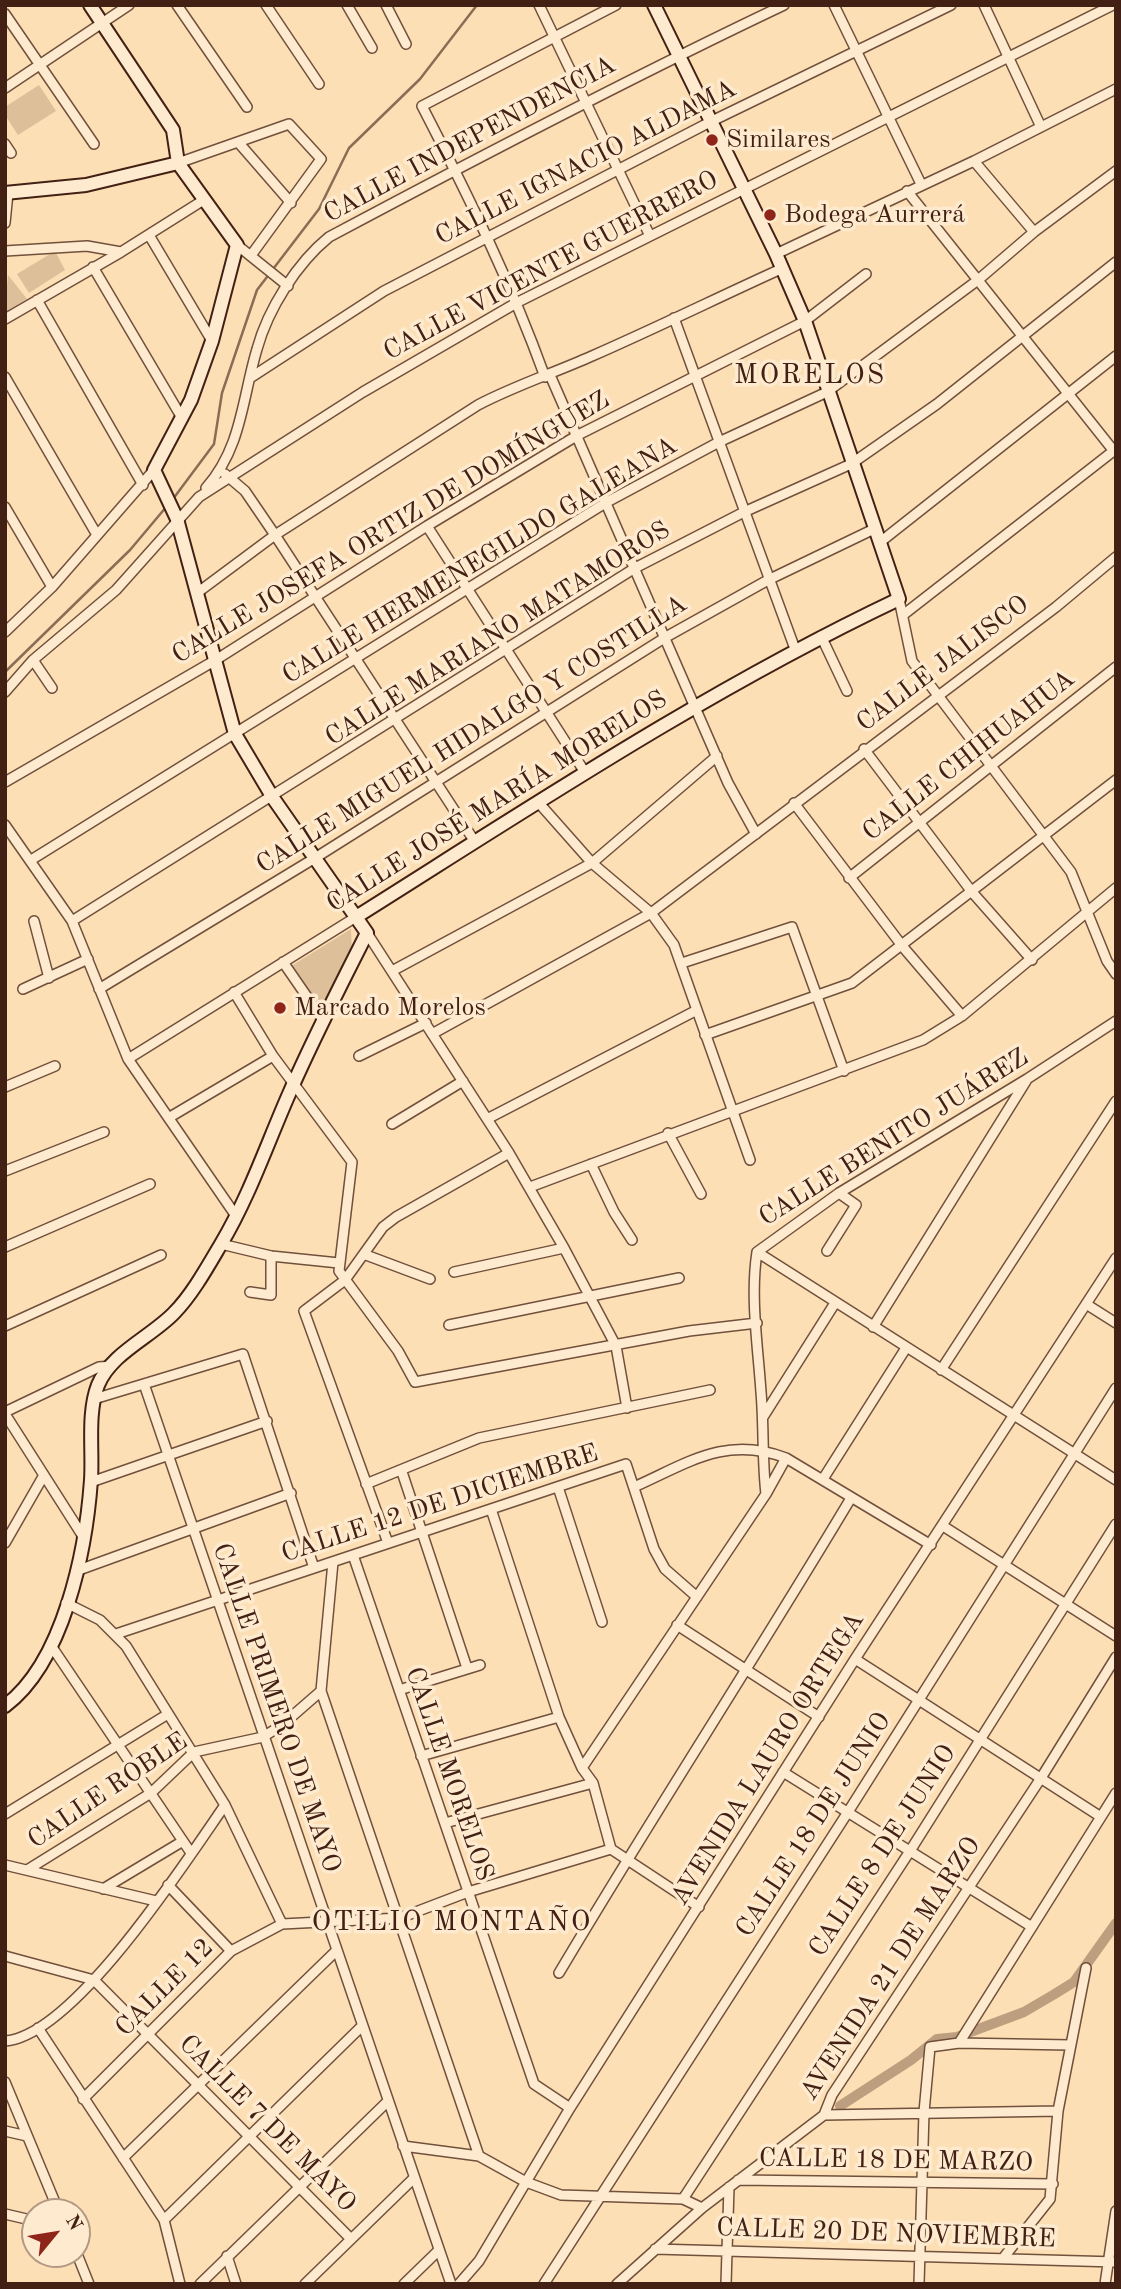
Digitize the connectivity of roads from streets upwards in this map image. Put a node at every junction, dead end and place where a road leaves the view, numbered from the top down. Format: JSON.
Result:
{"nodes":[{"id":1,"x":90,"y":5,"type":"edge"},
{"id":2,"x":129,"y":5,"type":"edge"},
{"id":3,"x":177,"y":5,"type":"edge"},
{"id":4,"x":266,"y":5,"type":"edge"},
{"id":5,"x":347,"y":5,"type":"edge"},
{"id":6,"x":386,"y":5,"type":"edge"},
{"id":7,"x":539,"y":5,"type":"edge"},
{"id":8,"x":617,"y":5,"type":"edge"},
{"id":9,"x":654,"y":5,"type":"edge"},
{"id":10,"x":784,"y":5,"type":"edge"},
{"id":11,"x":834,"y":5,"type":"edge"},
{"id":12,"x":951,"y":5,"type":"edge"},
{"id":13,"x":984,"y":5,"type":"edge"},
{"id":14,"x":1113,"y":5,"type":"edge"},
{"id":15,"x":5,"y":14,"type":"edge"},
{"id":16,"x":102,"y":24,"type":"junction"},
{"id":17,"x":556,"y":37,"type":"junction"},
{"id":18,"x":406,"y":44,"type":"dead end"},
{"id":19,"x":372,"y":48,"type":"dead end"},
{"id":20,"x":858,"y":52,"type":"junction"},
{"id":21,"x":679,"y":55,"type":"junction"},
{"id":22,"x":1008,"y":58,"type":"junction"},
{"id":23,"x":39,"y":66,"type":"junction"},
{"id":24,"x":319,"y":84,"type":"dead end"},
{"id":25,"x":5,"y":88,"type":"edge"},
{"id":26,"x":1116,"y":89,"type":"edge"},
{"id":27,"x":585,"y":104,"type":"junction"},
{"id":28,"x":247,"y":107,"type":"dead end"},
{"id":29,"x":890,"y":117,"type":"junction"},
{"id":30,"x":712,"y":121,"type":"junction"},
{"id":31,"x":1041,"y":127,"type":"junction"},
{"id":32,"x":238,"y":142,"type":"junction"},
{"id":33,"x":94,"y":144,"type":"dead end"},
{"id":34,"x":974,"y":161,"type":"junction"},
{"id":35,"x":178,"y":163,"type":"junction"},
{"id":36,"x":455,"y":170,"type":"junction"},
{"id":37,"x":619,"y":170,"type":"junction"},
{"id":38,"x":1116,"y":171,"type":"edge"},
{"id":39,"x":921,"y":184,"type":"junction"},
{"id":40,"x":744,"y":187,"type":"junction"},
{"id":41,"x":907,"y":191,"type":"junction"},
{"id":42,"x":6,"y":193,"type":"edge"},
{"id":43,"x":202,"y":201,"type":"junction"},
{"id":44,"x":290,"y":203,"type":"junction"},
{"id":45,"x":5,"y":223,"type":"edge"},
{"id":46,"x":1034,"y":232,"type":"junction"},
{"id":47,"x":649,"y":234,"type":"junction"},
{"id":48,"x":149,"y":235,"type":"junction"},
{"id":49,"x":488,"y":236,"type":"junction"},
{"id":50,"x":237,"y":245,"type":"junction"},
{"id":51,"x":5,"y":251,"type":"edge"},
{"id":52,"x":121,"y":252,"type":"junction"},
{"id":53,"x":252,"y":254,"type":"junction"},
{"id":54,"x":776,"y":254,"type":"junction"},
{"id":55,"x":1116,"y":262,"type":"edge"},
{"id":56,"x":93,"y":267,"type":"junction"},
{"id":57,"x":783,"y":268,"type":"junction"},
{"id":58,"x":866,"y":274,"type":"dead end"},
{"id":59,"x":978,"y":280,"type":"junction"},
{"id":60,"x":285,"y":283,"type":"junction"},
{"id":61,"x":37,"y":300,"type":"junction"},
{"id":62,"x":518,"y":302,"type":"junction"},
{"id":63,"x":674,"y":318,"type":"junction"},
{"id":64,"x":5,"y":319,"type":"edge"},
{"id":65,"x":805,"y":321,"type":"junction"},
{"id":66,"x":1022,"y":337,"type":"junction"},
{"id":67,"x":212,"y":341,"type":"junction"},
{"id":68,"x":1116,"y":356,"type":"edge"},
{"id":69,"x":695,"y":375,"type":"junction"},
{"id":70,"x":548,"y":376,"type":"junction"},
{"id":71,"x":5,"y":377,"type":"edge"},
{"id":72,"x":250,"y":378,"type":"junction"},
{"id":73,"x":827,"y":392,"type":"junction"},
{"id":74,"x":1067,"y":394,"type":"junction"},
{"id":75,"x":182,"y":418,"type":"junction"},
{"id":76,"x":578,"y":435,"type":"junction"},
{"id":77,"x":719,"y":442,"type":"junction"},
{"id":78,"x":1115,"y":449,"type":"edge"},
{"id":79,"x":851,"y":464,"type":"junction"},
{"id":80,"x":221,"y":471,"type":"junction"},
{"id":81,"x":155,"y":473,"type":"junction"},
{"id":82,"x":230,"y":477,"type":"junction"},
{"id":83,"x":143,"y":485,"type":"junction"},
{"id":84,"x":199,"y":497,"type":"junction"},
{"id":85,"x":607,"y":502,"type":"junction"},
{"id":86,"x":5,"y":508,"type":"edge"},
{"id":87,"x":744,"y":512,"type":"junction"},
{"id":88,"x":176,"y":514,"type":"junction"},
{"id":89,"x":427,"y":526,"type":"junction"},
{"id":90,"x":874,"y":529,"type":"junction"},
{"id":91,"x":97,"y":535,"type":"junction"},
{"id":92,"x":275,"y":535,"type":"junction"},
{"id":93,"x":879,"y":543,"type":"junction"},
{"id":94,"x":1116,"y":556,"type":"edge"},
{"id":95,"x":635,"y":568,"type":"junction"},
{"id":96,"x":768,"y":579,"type":"junction"},
{"id":97,"x":52,"y":587,"type":"junction"},
{"id":98,"x":467,"y":588,"type":"junction"},
{"id":99,"x":197,"y":593,"type":"junction"},
{"id":100,"x":315,"y":597,"type":"junction"},
{"id":101,"x":899,"y":599,"type":"junction"},
{"id":102,"x":903,"y":615,"type":"junction"},
{"id":103,"x":5,"y":632,"type":"edge"},
{"id":104,"x":821,"y":636,"type":"junction"},
{"id":105,"x":666,"y":637,"type":"junction"},
{"id":106,"x":507,"y":649,"type":"junction"},
{"id":107,"x":795,"y":649,"type":"junction"},
{"id":108,"x":33,"y":660,"type":"junction"},
{"id":109,"x":214,"y":661,"type":"junction"},
{"id":110,"x":355,"y":661,"type":"junction"},
{"id":111,"x":1116,"y":667,"type":"edge"},
{"id":112,"x":52,"y":688,"type":"dead end"},
{"id":113,"x":847,"y":691,"type":"dead end"},
{"id":114,"x":5,"y":692,"type":"edge"},
{"id":115,"x":938,"y":693,"type":"junction"},
{"id":116,"x":695,"y":705,"type":"junction"},
{"id":117,"x":546,"y":710,"type":"junction"},
{"id":118,"x":394,"y":721,"type":"junction"},
{"id":119,"x":235,"y":734,"type":"junction"},
{"id":120,"x":864,"y":750,"type":"junction"},
{"id":121,"x":718,"y":756,"type":"junction"},
{"id":122,"x":990,"y":767,"type":"junction"},
{"id":123,"x":586,"y":774,"type":"junction"},
{"id":124,"x":1116,"y":780,"type":"edge"},
{"id":125,"x":5,"y":782,"type":"edge"},
{"id":126,"x":434,"y":783,"type":"junction"},
{"id":127,"x":273,"y":798,"type":"junction"},
{"id":128,"x":538,"y":802,"type":"junction"},
{"id":129,"x":794,"y":803,"type":"junction"},
{"id":130,"x":919,"y":821,"type":"junction"},
{"id":131,"x":5,"y":825,"type":"edge"},
{"id":132,"x":755,"y":834,"type":"junction"},
{"id":133,"x":1044,"y":836,"type":"junction"},
{"id":134,"x":475,"y":842,"type":"junction"},
{"id":135,"x":316,"y":858,"type":"junction"},
{"id":136,"x":30,"y":860,"type":"junction"},
{"id":137,"x":592,"y":863,"type":"junction"},
{"id":138,"x":849,"y":878,"type":"junction"},
{"id":139,"x":1116,"y":888,"type":"edge"},
{"id":140,"x":972,"y":892,"type":"junction"},
{"id":141,"x":651,"y":913,"type":"junction"},
{"id":142,"x":1088,"y":913,"type":"junction"},
{"id":143,"x":356,"y":916,"type":"junction"},
{"id":144,"x":34,"y":920,"type":"dead end"},
{"id":145,"x":72,"y":921,"type":"junction"},
{"id":146,"x":367,"y":933,"type":"junction"},
{"id":147,"x":902,"y":947,"type":"junction"},
{"id":148,"x":88,"y":960,"type":"junction"},
{"id":149,"x":1032,"y":960,"type":"junction"},
{"id":150,"x":283,"y":962,"type":"junction"},
{"id":151,"x":682,"y":963,"type":"junction"},
{"id":152,"x":393,"y":971,"type":"junction"},
{"id":153,"x":1116,"y":974,"type":"edge"},
{"id":154,"x":49,"y":978,"type":"junction"},
{"id":155,"x":23,"y":989,"type":"dead end"},
{"id":156,"x":99,"y":989,"type":"junction"},
{"id":157,"x":234,"y":992,"type":"junction"},
{"id":158,"x":817,"y":997,"type":"junction"},
{"id":159,"x":697,"y":1010,"type":"junction"},
{"id":160,"x":962,"y":1016,"type":"junction"},
{"id":161,"x":323,"y":1020,"type":"junction"},
{"id":162,"x":1116,"y":1021,"type":"edge"},
{"id":163,"x":426,"y":1023,"type":"junction"},
{"id":164,"x":432,"y":1034,"type":"junction"},
{"id":165,"x":705,"y":1035,"type":"junction"},
{"id":166,"x":273,"y":1056,"type":"junction"},
{"id":167,"x":359,"y":1056,"type":"dead end"},
{"id":168,"x":128,"y":1059,"type":"junction"},
{"id":169,"x":55,"y":1066,"type":"dead end"},
{"id":170,"x":844,"y":1071,"type":"junction"},
{"id":171,"x":1027,"y":1079,"type":"junction"},
{"id":172,"x":463,"y":1081,"type":"junction"},
{"id":173,"x":293,"y":1084,"type":"junction"},
{"id":174,"x":5,"y":1087,"type":"edge"},
{"id":175,"x":1116,"y":1101,"type":"edge"},
{"id":176,"x":733,"y":1109,"type":"junction"},
{"id":177,"x":170,"y":1117,"type":"junction"},
{"id":178,"x":487,"y":1119,"type":"junction"},
{"id":179,"x":392,"y":1124,"type":"dead end"},
{"id":180,"x":104,"y":1132,"type":"dead end"},
{"id":181,"x":667,"y":1133,"type":"junction"},
{"id":182,"x":509,"y":1153,"type":"junction"},
{"id":183,"x":750,"y":1160,"type":"dead end"},
{"id":184,"x":591,"y":1164,"type":"junction"},
{"id":185,"x":5,"y":1171,"type":"edge"},
{"id":186,"x":150,"y":1184,"type":"dead end"},
{"id":187,"x":530,"y":1186,"type":"junction"},
{"id":188,"x":839,"y":1193,"type":"junction"},
{"id":189,"x":701,"y":1194,"type":"dead end"},
{"id":190,"x":236,"y":1216,"type":"junction"},
{"id":191,"x":632,"y":1240,"type":"dead end"},
{"id":192,"x":221,"y":1244,"type":"junction"},
{"id":193,"x":5,"y":1248,"type":"edge"},
{"id":194,"x":564,"y":1248,"type":"junction"},
{"id":195,"x":827,"y":1251,"type":"dead end"},
{"id":196,"x":757,"y":1252,"type":"junction"},
{"id":197,"x":161,"y":1255,"type":"dead end"},
{"id":198,"x":366,"y":1255,"type":"junction"},
{"id":199,"x":271,"y":1256,"type":"junction"},
{"id":200,"x":1116,"y":1258,"type":"edge"},
{"id":201,"x":339,"y":1263,"type":"junction"},
{"id":202,"x":454,"y":1272,"type":"dead end"},
{"id":203,"x":679,"y":1278,"type":"dead end"},
{"id":204,"x":430,"y":1279,"type":"dead end"},
{"id":205,"x":345,"y":1280,"type":"junction"},
{"id":206,"x":250,"y":1292,"type":"dead end"},
{"id":207,"x":590,"y":1296,"type":"junction"},
{"id":208,"x":835,"y":1303,"type":"junction"},
{"id":209,"x":1086,"y":1304,"type":"junction"},
{"id":210,"x":1116,"y":1322,"type":"edge"},
{"id":211,"x":757,"y":1323,"type":"junction"},
{"id":212,"x":449,"y":1325,"type":"dead end"},
{"id":213,"x":5,"y":1326,"type":"edge"},
{"id":214,"x":873,"y":1327,"type":"junction"},
{"id":215,"x":616,"y":1346,"type":"junction"},
{"id":216,"x":906,"y":1348,"type":"junction"},
{"id":217,"x":112,"y":1366,"type":"junction"},
{"id":218,"x":941,"y":1370,"type":"junction"},
{"id":219,"x":145,"y":1384,"type":"junction"},
{"id":220,"x":1116,"y":1388,"type":"edge"},
{"id":221,"x":710,"y":1390,"type":"dead end"},
{"id":222,"x":94,"y":1399,"type":"junction"},
{"id":223,"x":627,"y":1408,"type":"junction"},
{"id":224,"x":5,"y":1413,"type":"edge"},
{"id":225,"x":1012,"y":1414,"type":"junction"},
{"id":226,"x":763,"y":1417,"type":"junction"},
{"id":227,"x":267,"y":1421,"type":"junction"},
{"id":228,"x":761,"y":1448,"type":"junction"},
{"id":229,"x":1074,"y":1453,"type":"junction"},
{"id":230,"x":168,"y":1455,"type":"junction"},
{"id":231,"x":786,"y":1458,"type":"junction"},
{"id":232,"x":402,"y":1472,"type":"junction"},
{"id":233,"x":44,"y":1475,"type":"junction"},
{"id":234,"x":823,"y":1479,"type":"junction"},
{"id":235,"x":1116,"y":1480,"type":"edge"},
{"id":236,"x":91,"y":1482,"type":"junction"},
{"id":237,"x":366,"y":1484,"type":"junction"},
{"id":238,"x":558,"y":1487,"type":"junction"},
{"id":239,"x":634,"y":1487,"type":"junction"},
{"id":240,"x":291,"y":1493,"type":"junction"},
{"id":241,"x":766,"y":1494,"type":"junction"},
{"id":242,"x":851,"y":1498,"type":"junction"},
{"id":243,"x":491,"y":1509,"type":"junction"},
{"id":244,"x":1116,"y":1524,"type":"edge"},
{"id":245,"x":943,"y":1526,"type":"junction"},
{"id":246,"x":193,"y":1528,"type":"junction"},
{"id":247,"x":423,"y":1532,"type":"junction"},
{"id":248,"x":84,"y":1538,"type":"junction"},
{"id":249,"x":5,"y":1543,"type":"edge"},
{"id":250,"x":388,"y":1543,"type":"junction"},
{"id":251,"x":930,"y":1545,"type":"junction"},
{"id":252,"x":353,"y":1555,"type":"junction"},
{"id":253,"x":333,"y":1562,"type":"junction"},
{"id":254,"x":1005,"y":1566,"type":"junction"},
{"id":255,"x":314,"y":1568,"type":"junction"},
{"id":256,"x":76,"y":1571,"type":"junction"},
{"id":257,"x":697,"y":1597,"type":"junction"},
{"id":258,"x":217,"y":1599,"type":"junction"},
{"id":259,"x":66,"y":1603,"type":"junction"},
{"id":260,"x":1065,"y":1604,"type":"junction"},
{"id":261,"x":602,"y":1622,"type":"dead end"},
{"id":262,"x":677,"y":1625,"type":"junction"},
{"id":263,"x":116,"y":1634,"type":"junction"},
{"id":264,"x":1116,"y":1636,"type":"edge"},
{"id":265,"x":52,"y":1647,"type":"junction"},
{"id":266,"x":1116,"y":1657,"type":"edge"},
{"id":267,"x":855,"y":1659,"type":"junction"},
{"id":268,"x":480,"y":1665,"type":"dead end"},
{"id":269,"x":467,"y":1668,"type":"junction"},
{"id":270,"x":748,"y":1671,"type":"junction"},
{"id":271,"x":399,"y":1690,"type":"junction"},
{"id":272,"x":321,"y":1691,"type":"junction"},
{"id":273,"x":919,"y":1701,"type":"junction"},
{"id":274,"x":5,"y":1706,"type":"edge"},
{"id":275,"x":168,"y":1714,"type":"junction"},
{"id":276,"x":559,"y":1717,"type":"junction"},
{"id":277,"x":819,"y":1717,"type":"junction"},
{"id":278,"x":263,"y":1737,"type":"junction"},
{"id":279,"x":980,"y":1740,"type":"junction"},
{"id":280,"x":118,"y":1744,"type":"junction"},
{"id":281,"x":194,"y":1752,"type":"junction"},
{"id":282,"x":421,"y":1756,"type":"junction"},
{"id":283,"x":582,"y":1768,"type":"junction"},
{"id":284,"x":783,"y":1772,"type":"junction"},
{"id":285,"x":1041,"y":1778,"type":"junction"},
{"id":286,"x":593,"y":1783,"type":"junction"},
{"id":287,"x":151,"y":1793,"type":"junction"},
{"id":288,"x":1116,"y":1793,"type":"edge"},
{"id":289,"x":225,"y":1805,"type":"junction"},
{"id":290,"x":848,"y":1812,"type":"junction"},
{"id":291,"x":5,"y":1814,"type":"edge"},
{"id":292,"x":1101,"y":1817,"type":"junction"},
{"id":293,"x":445,"y":1824,"type":"junction"},
{"id":294,"x":183,"y":1841,"type":"junction"},
{"id":295,"x":611,"y":1849,"type":"junction"},
{"id":296,"x":910,"y":1851,"type":"junction"},
{"id":297,"x":191,"y":1853,"type":"junction"},
{"id":298,"x":628,"y":1858,"type":"junction"},
{"id":299,"x":5,"y":1866,"type":"edge"},
{"id":300,"x":27,"y":1870,"type":"junction"},
{"id":301,"x":168,"y":1885,"type":"junction"},
{"id":302,"x":969,"y":1888,"type":"junction"},
{"id":303,"x":103,"y":1889,"type":"junction"},
{"id":304,"x":468,"y":1892,"type":"junction"},
{"id":305,"x":156,"y":1901,"type":"junction"},
{"id":306,"x":699,"y":1907,"type":"junction"},
{"id":307,"x":400,"y":1918,"type":"junction"},
{"id":308,"x":326,"y":1922,"type":"junction"},
{"id":309,"x":282,"y":1924,"type":"junction"},
{"id":310,"x":1031,"y":1927,"type":"junction"},
{"id":311,"x":231,"y":1951,"type":"junction"},
{"id":312,"x":336,"y":1951,"type":"junction"},
{"id":313,"x":5,"y":1956,"type":"edge"},
{"id":314,"x":1086,"y":1968,"type":"dead end"},
{"id":315,"x":559,"y":1973,"type":"dead end"},
{"id":316,"x":94,"y":1980,"type":"junction"},
{"id":317,"x":362,"y":2026,"type":"junction"},
{"id":318,"x":38,"y":2028,"type":"junction"},
{"id":319,"x":148,"y":2034,"type":"junction"},
{"id":320,"x":961,"y":2039,"type":"junction"},
{"id":321,"x":5,"y":2041,"type":"edge"},
{"id":322,"x":1070,"y":2045,"type":"junction"},
{"id":323,"x":5,"y":2082,"type":"edge"},
{"id":324,"x":198,"y":2085,"type":"junction"},
{"id":325,"x":83,"y":2099,"type":"junction"},
{"id":326,"x":388,"y":2101,"type":"junction"},
{"id":327,"x":570,"y":2108,"type":"junction"},
{"id":328,"x":1058,"y":2111,"type":"junction"},
{"id":329,"x":924,"y":2112,"type":"junction"},
{"id":330,"x":824,"y":2115,"type":"junction"},
{"id":331,"x":5,"y":2131,"type":"edge"},
{"id":332,"x":27,"y":2136,"type":"junction"},
{"id":333,"x":249,"y":2136,"type":"junction"},
{"id":334,"x":403,"y":2146,"type":"junction"},
{"id":335,"x":479,"y":2156,"type":"junction"},
{"id":336,"x":123,"y":2158,"type":"junction"},
{"id":337,"x":414,"y":2178,"type":"junction"},
{"id":338,"x":738,"y":2180,"type":"junction"},
{"id":339,"x":526,"y":2182,"type":"junction"},
{"id":340,"x":922,"y":2182,"type":"junction"},
{"id":341,"x":1053,"y":2184,"type":"junction"},
{"id":342,"x":300,"y":2187,"type":"junction"},
{"id":343,"x":729,"y":2187,"type":"junction"},
{"id":344,"x":601,"y":2197,"type":"junction"},
{"id":345,"x":53,"y":2198,"type":"edge"},
{"id":346,"x":683,"y":2199,"type":"junction"},
{"id":347,"x":702,"y":2208,"type":"junction"},
{"id":348,"x":1116,"y":2211,"type":"edge"},
{"id":349,"x":164,"y":2220,"type":"junction"},
{"id":350,"x":351,"y":2239,"type":"junction"},
{"id":351,"x":655,"y":2249,"type":"junction"},
{"id":352,"x":439,"y":2250,"type":"junction"},
{"id":353,"x":727,"y":2250,"type":"junction"},
{"id":354,"x":227,"y":2256,"type":"junction"},
{"id":355,"x":920,"y":2256,"type":"junction"},
{"id":356,"x":1004,"y":2257,"type":"junction"},
{"id":357,"x":1112,"y":2262,"type":"edge"},
{"id":358,"x":180,"y":2284,"type":"edge"},
{"id":359,"x":200,"y":2284,"type":"edge"},
{"id":360,"x":236,"y":2284,"type":"edge"},
{"id":361,"x":304,"y":2284,"type":"edge"},
{"id":362,"x":404,"y":2284,"type":"edge"},
{"id":363,"x":451,"y":2284,"type":"edge"},
{"id":364,"x":459,"y":2284,"type":"edge"},
{"id":365,"x":544,"y":2284,"type":"edge"},
{"id":366,"x":617,"y":2284,"type":"edge"},
{"id":367,"x":726,"y":2284,"type":"edge"},
{"id":368,"x":919,"y":2284,"type":"edge"},
{"id":369,"x":1105,"y":2284,"type":"edge"}],
"edges":[{"from":1,"to":16,"type":"street"},
{"from":2,"to":16,"type":"street"},
{"from":3,"to":28,"type":"street"},
{"from":4,"to":24,"type":"street"},
{"from":5,"to":19,"type":"street"},
{"from":6,"to":18,"type":"street"},
{"from":7,"to":17,"type":"street"},
{"from":8,"to":17,"type":"street"},
{"from":9,"to":21,"type":"street"},
{"from":10,"to":21,"type":"street","name":"CALLE INDEPENDENCIA"},
{"from":11,"to":20,"type":"street"},
{"from":12,"to":20,"type":"street","name":"CALLE IGNACIO ALDAMA"},
{"from":13,"to":22,"type":"street"},
{"from":14,"to":22,"type":"street","name":"CALLE VICENTE GUERRERO"},
{"from":15,"to":23,"type":"street"},
{"from":16,"to":23,"type":"street"},
{"from":16,"to":35,"type":"street"},
{"from":17,"to":27,"type":"street"},
{"from":17,"to":36,"type":"street"},
{"from":20,"to":29,"type":"street"},
{"from":20,"to":30,"type":"street","name":"CALLE IGNACIO ALDAMA"},
{"from":21,"to":27,"type":"street","name":"CALLE INDEPENDENCIA"},
{"from":21,"to":30,"type":"street"},
{"from":22,"to":29,"type":"street","name":"CALLE VICENTE GUERRERO"},
{"from":22,"to":31,"type":"street"},
{"from":23,"to":25,"type":"street"},
{"from":23,"to":33,"type":"street"},
{"from":26,"to":31,"type":"street"},
{"from":27,"to":36,"type":"street","name":"CALLE INDEPENDENCIA"},
{"from":27,"to":37,"type":"street"},
{"from":29,"to":39,"type":"street"},
{"from":29,"to":40,"type":"street","name":"CALLE VICENTE GUERRERO"},
{"from":30,"to":37,"type":"street","name":"CALLE IGNACIO ALDAMA"},
{"from":30,"to":40,"type":"street"},
{"from":31,"to":34,"type":"street"},
{"from":32,"to":35,"type":"street"},
{"from":32,"to":44,"type":"street"},
{"from":32,"to":44,"type":"street"},
{"from":34,"to":39,"type":"street"},
{"from":34,"to":46,"type":"street"},
{"from":35,"to":42,"type":"street"},
{"from":35,"to":43,"type":"street"},
{"from":36,"to":49,"type":"street"},
{"from":36,"to":60,"type":"street","name":"CALLE INDEPENDENCIA"},
{"from":37,"to":47,"type":"street"},
{"from":37,"to":49,"type":"street","name":"CALLE IGNACIO ALDAMA"},
{"from":38,"to":46,"type":"street","name":"CALLE HERMENEGILDO GALEANA"},
{"from":39,"to":41,"type":"street"},
{"from":40,"to":47,"type":"street","name":"CALLE VICENTE GUERRERO"},
{"from":40,"to":54,"type":"street"},
{"from":41,"to":54,"type":"street"},
{"from":41,"to":59,"type":"street"},
{"from":42,"to":45,"type":"street"},
{"from":43,"to":48,"type":"street"},
{"from":43,"to":50,"type":"street"},
{"from":44,"to":53,"type":"street"},
{"from":46,"to":59,"type":"street","name":"CALLE HERMENEGILDO GALEANA"},
{"from":47,"to":62,"type":"street","name":"CALLE VICENTE GUERRERO"},
{"from":48,"to":52,"type":"street"},
{"from":48,"to":67,"type":"street"},
{"from":49,"to":62,"type":"street"},
{"from":49,"to":72,"type":"street","name":"CALLE IGNACIO ALDAMA"},
{"from":50,"to":53,"type":"street"},
{"from":50,"to":67,"type":"street"},
{"from":51,"to":52,"type":"street"},
{"from":52,"to":56,"type":"street"},
{"from":53,"to":60,"type":"street"},
{"from":54,"to":57,"type":"street"},
{"from":55,"to":66,"type":"street","name":"CALLE MARIANO MATAMOROS"},
{"from":56,"to":61,"type":"street"},
{"from":56,"to":75,"type":"street"},
{"from":57,"to":63,"type":"street"},
{"from":57,"to":65,"type":"street"},
{"from":58,"to":65,"type":"street","name":"CALLE JOSEFA ORTIZ DE DOMÍNGUEZ"},
{"from":59,"to":66,"type":"street"},
{"from":59,"to":73,"type":"street","name":"CALLE HERMENEGILDO GALEANA"},
{"from":60,"to":72,"type":"street","name":"CALLE INDEPENDENCIA"},
{"from":61,"to":64,"type":"street"},
{"from":61,"to":83,"type":"street"},
{"from":62,"to":70,"type":"street"},
{"from":62,"to":82,"type":"street","name":"CALLE VICENTE GUERRERO"},
{"from":63,"to":69,"type":"street"},
{"from":63,"to":70,"type":"street"},
{"from":65,"to":69,"type":"street","name":"CALLE JOSEFA ORTIZ DE DOMÍNGUEZ"},
{"from":65,"to":73,"type":"street"},
{"from":66,"to":74,"type":"street"},
{"from":66,"to":79,"type":"street","name":"CALLE MARIANO MATAMOROS"},
{"from":67,"to":75,"type":"street"},
{"from":68,"to":74,"type":"street"},
{"from":69,"to":76,"type":"street","name":"CALLE JOSEFA ORTIZ DE DOMÍNGUEZ"},
{"from":69,"to":77,"type":"street"},
{"from":70,"to":76,"type":"street"},
{"from":70,"to":92,"type":"street"},
{"from":71,"to":91,"type":"street"},
{"from":72,"to":80,"type":"street","name":"CALLE INDEPENDENCIA"},
{"from":73,"to":77,"type":"street","name":"CALLE HERMENEGILDO GALEANA"},
{"from":73,"to":79,"type":"street"},
{"from":74,"to":78,"type":"street"},
{"from":74,"to":93,"type":"street"},
{"from":75,"to":81,"type":"street"},
{"from":76,"to":85,"type":"street"},
{"from":76,"to":89,"type":"street","name":"CALLE JOSEFA ORTIZ DE DOMÍNGUEZ"},
{"from":77,"to":85,"type":"street","name":"CALLE HERMENEGILDO GALEANA"},
{"from":77,"to":87,"type":"street"},
{"from":78,"to":102,"type":"street"},
{"from":79,"to":87,"type":"street","name":"CALLE MARIANO MATAMOROS"},
{"from":79,"to":90,"type":"street"},
{"from":80,"to":82,"type":"street"},
{"from":80,"to":84,"type":"street","name":"CALLE INDEPENDENCIA"},
{"from":81,"to":83,"type":"street"},
{"from":81,"to":88,"type":"street"},
{"from":82,"to":84,"type":"street","name":"CALLE VICENTE GUERRERO"},
{"from":82,"to":92,"type":"street"},
{"from":83,"to":91,"type":"street"},
{"from":84,"to":88,"type":"street","name":"CALLE VICENTE GUERRERO"},
{"from":85,"to":95,"type":"street"},
{"from":85,"to":98,"type":"street","name":"CALLE HERMENEGILDO GALEANA"},
{"from":86,"to":97,"type":"street"},
{"from":87,"to":95,"type":"street","name":"CALLE MARIANO MATAMOROS"},
{"from":87,"to":96,"type":"street"},
{"from":88,"to":99,"type":"street"},
{"from":88,"to":108,"type":"street","name":"CALLE VICENTE GUERRERO"},
{"from":89,"to":98,"type":"street"},
{"from":89,"to":100,"type":"street","name":"CALLE JOSEFA ORTIZ DE DOMÍNGUEZ"},
{"from":90,"to":93,"type":"street"},
{"from":90,"to":96,"type":"street","name":"CALLE MIGUEL HIDALGO Y COSTILLA"},
{"from":91,"to":97,"type":"street"},
{"from":92,"to":99,"type":"street"},
{"from":92,"to":100,"type":"street"},
{"from":93,"to":101,"type":"street"},
{"from":94,"to":115,"type":"street","name":"CALLE JALISCO"},
{"from":95,"to":105,"type":"street"},
{"from":95,"to":106,"type":"street","name":"CALLE MARIANO MATAMOROS"},
{"from":96,"to":105,"type":"street","name":"CALLE MIGUEL HIDALGO Y COSTILLA"},
{"from":96,"to":107,"type":"street"},
{"from":97,"to":103,"type":"street"},
{"from":98,"to":106,"type":"street"},
{"from":98,"to":110,"type":"street","name":"CALLE HERMENEGILDO GALEANA"},
{"from":99,"to":109,"type":"street"},
{"from":100,"to":109,"type":"street","name":"CALLE JOSEFA ORTIZ DE DOMÍNGUEZ"},
{"from":100,"to":110,"type":"street"},
{"from":101,"to":102,"type":"street"},
{"from":101,"to":104,"type":"street","name":"CALLE JOSÉ MARÍA MORELOS"},
{"from":102,"to":115,"type":"street"},
{"from":104,"to":107,"type":"street","name":"CALLE JOSÉ MARÍA MORELOS"},
{"from":104,"to":113,"type":"street"},
{"from":105,"to":116,"type":"street"},
{"from":105,"to":117,"type":"street","name":"CALLE MIGUEL HIDALGO Y COSTILLA"},
{"from":106,"to":117,"type":"street"},
{"from":106,"to":118,"type":"street","name":"CALLE MARIANO MATAMOROS"},
{"from":107,"to":116,"type":"street","name":"CALLE JOSÉ MARÍA MORELOS"},
{"from":108,"to":112,"type":"street"},
{"from":108,"to":114,"type":"street","name":"CALLE VICENTE GUERRERO"},
{"from":109,"to":119,"type":"street"},
{"from":109,"to":125,"type":"street","name":"CALLE JOSEFA ORTIZ DE DOMÍNGUEZ"},
{"from":110,"to":118,"type":"street"},
{"from":110,"to":119,"type":"street","name":"CALLE HERMENEGILDO GALEANA"},
{"from":111,"to":122,"type":"street","name":"CALLE CHIHUAHUA"},
{"from":115,"to":120,"type":"street","name":"CALLE JALISCO"},
{"from":115,"to":122,"type":"street"},
{"from":116,"to":121,"type":"street"},
{"from":116,"to":123,"type":"street","name":"CALLE JOSÉ MARÍA MORELOS"},
{"from":117,"to":123,"type":"street"},
{"from":117,"to":126,"type":"street","name":"CALLE MIGUEL HIDALGO Y COSTILLA"},
{"from":118,"to":126,"type":"street"},
{"from":118,"to":127,"type":"street","name":"CALLE MARIANO MATAMOROS"},
{"from":119,"to":127,"type":"street"},
{"from":119,"to":136,"type":"street","name":"CALLE HERMENEGILDO GALEANA"},
{"from":120,"to":129,"type":"street","name":"CALLE JALISCO"},
{"from":120,"to":130,"type":"street"},
{"from":121,"to":132,"type":"street"},
{"from":121,"to":137,"type":"street"},
{"from":122,"to":130,"type":"street","name":"CALLE CHIHUAHUA"},
{"from":122,"to":133,"type":"street"},
{"from":123,"to":128,"type":"street","name":"CALLE JOSÉ MARÍA MORELOS"},
{"from":124,"to":133,"type":"street"},
{"from":126,"to":134,"type":"street"},
{"from":126,"to":135,"type":"street","name":"CALLE MIGUEL HIDALGO Y COSTILLA"},
{"from":127,"to":135,"type":"street"},
{"from":127,"to":145,"type":"street","name":"CALLE MARIANO MATAMOROS"},
{"from":128,"to":134,"type":"street","name":"CALLE JOSÉ MARÍA MORELOS"},
{"from":128,"to":137,"type":"street"},
{"from":129,"to":132,"type":"street","name":"CALLE JALISCO"},
{"from":129,"to":138,"type":"street"},
{"from":130,"to":138,"type":"street","name":"CALLE CHIHUAHUA"},
{"from":130,"to":140,"type":"street"},
{"from":131,"to":136,"type":"street"},
{"from":132,"to":141,"type":"street","name":"CALLE JALISCO"},
{"from":133,"to":140,"type":"street"},
{"from":133,"to":142,"type":"street"},
{"from":134,"to":143,"type":"street","name":"CALLE JOSÉ MARÍA MORELOS"},
{"from":135,"to":143,"type":"street"},
{"from":135,"to":156,"type":"street","name":"CALLE MIGUEL HIDALGO Y COSTILLA"},
{"from":136,"to":145,"type":"street"},
{"from":137,"to":141,"type":"street"},
{"from":137,"to":152,"type":"street"},
{"from":138,"to":147,"type":"street"},
{"from":139,"to":142,"type":"street"},
{"from":140,"to":147,"type":"street"},
{"from":140,"to":149,"type":"street"},
{"from":141,"to":151,"type":"street"},
{"from":141,"to":164,"type":"street","name":"CALLE JALISCO"},
{"from":142,"to":149,"type":"street"},
{"from":142,"to":153,"type":"street"},
{"from":143,"to":146,"type":"street"},
{"from":143,"to":150,"type":"street","name":"CALLE JOSÉ MARÍA MORELOS"},
{"from":144,"to":154,"type":"street"},
{"from":145,"to":148,"type":"street"},
{"from":146,"to":152,"type":"street"},
{"from":146,"to":161,"type":"street"},
{"from":147,"to":158,"type":"street"},
{"from":147,"to":160,"type":"street"},
{"from":148,"to":154,"type":"street"},
{"from":148,"to":156,"type":"street"},
{"from":149,"to":160,"type":"street"},
{"from":150,"to":157,"type":"street","name":"CALLE JOSÉ MARÍA MORELOS"},
{"from":150,"to":161,"type":"street"},
{"from":151,"to":158,"type":"street"},
{"from":151,"to":159,"type":"street"},
{"from":152,"to":163,"type":"street"},
{"from":154,"to":155,"type":"street"},
{"from":156,"to":168,"type":"street"},
{"from":157,"to":166,"type":"street"},
{"from":157,"to":168,"type":"street","name":"CALLE JOSÉ MARÍA MORELOS"},
{"from":158,"to":165,"type":"street"},
{"from":158,"to":170,"type":"street"},
{"from":159,"to":165,"type":"street"},
{"from":159,"to":178,"type":"street"},
{"from":160,"to":170,"type":"street"},
{"from":161,"to":173,"type":"street"},
{"from":162,"to":171,"type":"street","name":"CALLE BENITO JUÁREZ"},
{"from":163,"to":164,"type":"street"},
{"from":163,"to":167,"type":"street"},
{"from":164,"to":172,"type":"street"},
{"from":165,"to":176,"type":"street"},
{"from":166,"to":173,"type":"street"},
{"from":166,"to":177,"type":"street"},
{"from":168,"to":177,"type":"street"},
{"from":169,"to":174,"type":"street"},
{"from":170,"to":176,"type":"street"},
{"from":171,"to":188,"type":"street","name":"CALLE BENITO JUÁREZ"},
{"from":171,"to":214,"type":"street"},
{"from":172,"to":178,"type":"street"},
{"from":172,"to":179,"type":"street"},
{"from":173,"to":190,"type":"street"},
{"from":173,"to":201,"type":"street"},
{"from":175,"to":218,"type":"street"},
{"from":176,"to":181,"type":"street"},
{"from":176,"to":183,"type":"street"},
{"from":177,"to":190,"type":"street"},
{"from":178,"to":182,"type":"street"},
{"from":180,"to":185,"type":"street"},
{"from":181,"to":184,"type":"street"},
{"from":181,"to":189,"type":"street"},
{"from":182,"to":187,"type":"street"},
{"from":182,"to":198,"type":"street"},
{"from":184,"to":187,"type":"street"},
{"from":184,"to":191,"type":"street"},
{"from":186,"to":193,"type":"street"},
{"from":187,"to":194,"type":"street"},
{"from":188,"to":195,"type":"street"},
{"from":188,"to":196,"type":"street","name":"CALLE BENITO JUÁREZ"},
{"from":190,"to":192,"type":"street"},
{"from":192,"to":199,"type":"street"},
{"from":192,"to":217,"type":"street"},
{"from":194,"to":202,"type":"street"},
{"from":194,"to":207,"type":"street"},
{"from":196,"to":208,"type":"street"},
{"from":196,"to":211,"type":"street","name":"CALLE BENITO JUÁREZ"},
{"from":197,"to":213,"type":"street"},
{"from":198,"to":204,"type":"street"},
{"from":198,"to":205,"type":"street"},
{"from":199,"to":201,"type":"street"},
{"from":199,"to":206,"type":"street"},
{"from":200,"to":209,"type":"street","name":"AVENIDA LAURO ORTEGA"},
{"from":201,"to":205,"type":"street"},
{"from":203,"to":207,"type":"street"},
{"from":205,"to":215,"type":"street"},
{"from":205,"to":237,"type":"street"},
{"from":207,"to":212,"type":"street"},
{"from":207,"to":215,"type":"street"},
{"from":208,"to":214,"type":"street"},
{"from":208,"to":226,"type":"street"},
{"from":209,"to":210,"type":"street"},
{"from":209,"to":225,"type":"street","name":"AVENIDA LAURO ORTEGA"},
{"from":211,"to":215,"type":"street"},
{"from":211,"to":226,"type":"street","name":"CALLE BENITO JUÁREZ"},
{"from":214,"to":216,"type":"street"},
{"from":215,"to":223,"type":"street"},
{"from":216,"to":218,"type":"street"},
{"from":216,"to":234,"type":"street"},
{"from":217,"to":222,"type":"street"},
{"from":217,"to":224,"type":"street"},
{"from":218,"to":225,"type":"street"},
{"from":219,"to":222,"type":"street"},
{"from":219,"to":227,"type":"street"},
{"from":219,"to":230,"type":"street","name":"CALLE PRIMERO DE MAYO"},
{"from":220,"to":229,"type":"street","name":"CALLE 18 DE JUNIO"},
{"from":221,"to":223,"type":"street"},
{"from":222,"to":236,"type":"street"},
{"from":223,"to":232,"type":"street"},
{"from":224,"to":233,"type":"street"},
{"from":225,"to":229,"type":"street"},
{"from":225,"to":245,"type":"street","name":"AVENIDA LAURO ORTEGA"},
{"from":226,"to":228,"type":"street","name":"CALLE BENITO JUÁREZ"},
{"from":227,"to":230,"type":"street"},
{"from":227,"to":240,"type":"street"},
{"from":228,"to":231,"type":"street"},
{"from":228,"to":239,"type":"street","name":"CALLE 12 DE DICIEMBRE"},
{"from":228,"to":241,"type":"street","name":"CALLE BENITO JUÁREZ"},
{"from":229,"to":235,"type":"street"},
{"from":229,"to":254,"type":"street","name":"CALLE 18 DE JUNIO"},
{"from":230,"to":236,"type":"street"},
{"from":230,"to":246,"type":"street","name":"CALLE PRIMERO DE MAYO"},
{"from":231,"to":234,"type":"street"},
{"from":231,"to":241,"type":"street"},
{"from":232,"to":237,"type":"street"},
{"from":232,"to":247,"type":"street"},
{"from":233,"to":248,"type":"street"},
{"from":233,"to":249,"type":"street"},
{"from":234,"to":242,"type":"street"},
{"from":236,"to":248,"type":"street"},
{"from":237,"to":250,"type":"street"},
{"from":238,"to":239,"type":"street","name":"CALLE 12 DE DICIEMBRE"},
{"from":238,"to":243,"type":"street","name":"CALLE 12 DE DICIEMBRE"},
{"from":238,"to":261,"type":"street"},
{"from":239,"to":257,"type":"street"},
{"from":240,"to":246,"type":"street"},
{"from":240,"to":255,"type":"street"},
{"from":241,"to":257,"type":"street"},
{"from":242,"to":251,"type":"street"},
{"from":242,"to":270,"type":"street"},
{"from":243,"to":247,"type":"street","name":"CALLE 12 DE DICIEMBRE"},
{"from":243,"to":276,"type":"street"},
{"from":244,"to":260,"type":"street","name":"CALLE 8 DE JUNIO"},
{"from":245,"to":251,"type":"street","name":"AVENIDA LAURO ORTEGA"},
{"from":245,"to":254,"type":"street"},
{"from":246,"to":256,"type":"street"},
{"from":246,"to":258,"type":"street","name":"CALLE PRIMERO DE MAYO"},
{"from":247,"to":250,"type":"street","name":"CALLE 12 DE DICIEMBRE"},
{"from":247,"to":269,"type":"street"},
{"from":248,"to":256,"type":"street"},
{"from":250,"to":252,"type":"street","name":"CALLE 12 DE DICIEMBRE"},
{"from":251,"to":267,"type":"street","name":"AVENIDA LAURO ORTEGA"},
{"from":252,"to":253,"type":"street","name":"CALLE 12 DE DICIEMBRE"},
{"from":252,"to":271,"type":"street","name":"CALLE MORELOS"},
{"from":253,"to":255,"type":"street","name":"CALLE 12 DE DICIEMBRE"},
{"from":253,"to":272,"type":"street"},
{"from":254,"to":260,"type":"street"},
{"from":254,"to":273,"type":"street","name":"CALLE 18 DE JUNIO"},
{"from":255,"to":258,"type":"street","name":"CALLE 12 DE DICIEMBRE"},
{"from":256,"to":259,"type":"street"},
{"from":257,"to":262,"type":"street"},
{"from":258,"to":263,"type":"street","name":"CALLE 12 DE DICIEMBRE"},
{"from":258,"to":278,"type":"street","name":"CALLE PRIMERO DE MAYO"},
{"from":259,"to":263,"type":"street"},
{"from":259,"to":265,"type":"street"},
{"from":260,"to":264,"type":"street"},
{"from":260,"to":279,"type":"street","name":"CALLE 8 DE JUNIO"},
{"from":262,"to":270,"type":"street"},
{"from":262,"to":283,"type":"street"},
{"from":263,"to":275,"type":"street"},
{"from":265,"to":274,"type":"street"},
{"from":265,"to":280,"type":"street"},
{"from":266,"to":285,"type":"street","name":"AVENIDA 21 DE MARZO"},
{"from":267,"to":273,"type":"street"},
{"from":267,"to":277,"type":"street","name":"AVENIDA LAURO ORTEGA"},
{"from":268,"to":269,"type":"street"},
{"from":269,"to":271,"type":"street"},
{"from":270,"to":277,"type":"street"},
{"from":270,"to":298,"type":"street"},
{"from":271,"to":282,"type":"street","name":"CALLE MORELOS"},
{"from":272,"to":278,"type":"street","name":"CALLE ROBLE"},
{"from":272,"to":307,"type":"street"},
{"from":273,"to":279,"type":"street"},
{"from":273,"to":290,"type":"street","name":"CALLE 18 DE JUNIO"},
{"from":275,"to":280,"type":"street"},
{"from":275,"to":281,"type":"street"},
{"from":276,"to":282,"type":"street"},
{"from":276,"to":283,"type":"street"},
{"from":277,"to":284,"type":"street","name":"AVENIDA LAURO ORTEGA"},
{"from":278,"to":281,"type":"street","name":"CALLE ROBLE"},
{"from":278,"to":308,"type":"street","name":"CALLE PRIMERO DE MAYO"},
{"from":279,"to":285,"type":"street"},
{"from":279,"to":296,"type":"street","name":"CALLE 8 DE JUNIO"},
{"from":280,"to":287,"type":"street"},
{"from":280,"to":291,"type":"street"},
{"from":281,"to":287,"type":"street","name":"CALLE ROBLE"},
{"from":281,"to":289,"type":"street"},
{"from":282,"to":293,"type":"street","name":"CALLE MORELOS"},
{"from":283,"to":286,"type":"street"},
{"from":284,"to":290,"type":"street"},
{"from":284,"to":306,"type":"street","name":"AVENIDA LAURO ORTEGA"},
{"from":285,"to":292,"type":"street"},
{"from":285,"to":302,"type":"street","name":"AVENIDA 21 DE MARZO"},
{"from":286,"to":293,"type":"street"},
{"from":286,"to":295,"type":"street"},
{"from":287,"to":294,"type":"street"},
{"from":287,"to":300,"type":"street","name":"CALLE ROBLE"},
{"from":288,"to":292,"type":"street"},
{"from":289,"to":297,"type":"street"},
{"from":289,"to":309,"type":"street"},
{"from":290,"to":296,"type":"street"},
{"from":290,"to":344,"type":"street","name":"CALLE 18 DE JUNIO"},
{"from":292,"to":310,"type":"street"},
{"from":293,"to":304,"type":"street","name":"CALLE MORELOS"},
{"from":294,"to":297,"type":"street"},
{"from":294,"to":303,"type":"street"},
{"from":295,"to":298,"type":"street"},
{"from":295,"to":304,"type":"street","name":"CALLE 12"},
{"from":296,"to":302,"type":"street"},
{"from":296,"to":346,"type":"street","name":"CALLE 8 DE JUNIO"},
{"from":297,"to":301,"type":"street"},
{"from":298,"to":306,"type":"street"},
{"from":298,"to":315,"type":"street"},
{"from":299,"to":300,"type":"street"},
{"from":300,"to":303,"type":"street"},
{"from":301,"to":305,"type":"street"},
{"from":301,"to":311,"type":"street"},
{"from":302,"to":310,"type":"street"},
{"from":302,"to":330,"type":"street","name":"AVENIDA 21 DE MARZO"},
{"from":303,"to":305,"type":"street"},
{"from":304,"to":307,"type":"street","name":"CALLE 12"},
{"from":304,"to":327,"type":"street","name":"CALLE MORELOS"},
{"from":305,"to":316,"type":"street"},
{"from":306,"to":327,"type":"street","name":"AVENIDA LAURO ORTEGA"},
{"from":307,"to":308,"type":"street","name":"CALLE 12"},
{"from":307,"to":335,"type":"street"},
{"from":308,"to":309,"type":"street","name":"CALLE 12"},
{"from":308,"to":312,"type":"street","name":"CALLE PRIMERO DE MAYO"},
{"from":309,"to":311,"type":"street","name":"CALLE 12"},
{"from":310,"to":320,"type":"street"},
{"from":311,"to":319,"type":"street","name":"CALLE 12"},
{"from":312,"to":317,"type":"street","name":"CALLE PRIMERO DE MAYO"},
{"from":312,"to":324,"type":"street"},
{"from":313,"to":316,"type":"street"},
{"from":314,"to":322,"type":"street"},
{"from":316,"to":318,"type":"street"},
{"from":316,"to":319,"type":"street","name":"CALLE 7 DE MAYO"},
{"from":317,"to":326,"type":"street","name":"CALLE PRIMERO DE MAYO"},
{"from":317,"to":333,"type":"street"},
{"from":318,"to":321,"type":"street"},
{"from":318,"to":325,"type":"street"},
{"from":319,"to":324,"type":"street","name":"CALLE 7 DE MAYO"},
{"from":319,"to":325,"type":"street","name":"CALLE 12"},
{"from":320,"to":322,"type":"street"},
{"from":320,"to":329,"type":"street"},
{"from":322,"to":328,"type":"street"},
{"from":323,"to":332,"type":"street"},
{"from":324,"to":333,"type":"street","name":"CALLE 7 DE MAYO"},
{"from":324,"to":336,"type":"street"},
{"from":325,"to":336,"type":"street"},
{"from":326,"to":334,"type":"street","name":"CALLE PRIMERO DE MAYO"},
{"from":326,"to":342,"type":"street"},
{"from":327,"to":339,"type":"street","name":"AVENIDA LAURO ORTEGA"},
{"from":328,"to":329,"type":"street"},
{"from":328,"to":341,"type":"street"},
{"from":329,"to":330,"type":"street"},
{"from":329,"to":340,"type":"street"},
{"from":330,"to":338,"type":"street","name":"AVENIDA 21 DE MARZO"},
{"from":331,"to":332,"type":"street"},
{"from":332,"to":345,"type":"street"},
{"from":333,"to":342,"type":"street","name":"CALLE 7 DE MAYO"},
{"from":333,"to":349,"type":"street"},
{"from":334,"to":335,"type":"street"},
{"from":334,"to":337,"type":"street","name":"CALLE PRIMERO DE MAYO"},
{"from":335,"to":339,"type":"street"},
{"from":336,"to":349,"type":"street"},
{"from":337,"to":350,"type":"street"},
{"from":337,"to":352,"type":"street","name":"CALLE PRIMERO DE MAYO"},
{"from":338,"to":340,"type":"street","name":"CALLE 18 DE MARZO"},
{"from":338,"to":343,"type":"street","name":"AVENIDA 21 DE MARZO"},
{"from":339,"to":344,"type":"street"},
{"from":339,"to":364,"type":"street","name":"AVENIDA LAURO ORTEGA"},
{"from":340,"to":341,"type":"street","name":"CALLE 18 DE MARZO"},
{"from":340,"to":355,"type":"street"},
{"from":341,"to":356,"type":"street"},
{"from":342,"to":350,"type":"street","name":"CALLE 7 DE MAYO"},
{"from":342,"to":354,"type":"street"},
{"from":343,"to":347,"type":"street","name":"AVENIDA 21 DE MARZO"},
{"from":343,"to":353,"type":"street"},
{"from":344,"to":346,"type":"street"},
{"from":344,"to":365,"type":"street","name":"CALLE 18 DE JUNIO"},
{"from":346,"to":347,"type":"street"},
{"from":347,"to":351,"type":"street","name":"AVENIDA 21 DE MARZO"},
{"from":348,"to":357,"type":"street"},
{"from":349,"to":358,"type":"street"},
{"from":350,"to":361,"type":"street"},
{"from":351,"to":353,"type":"street","name":"CALLE 20 DE NOVIEMBRE"},
{"from":351,"to":366,"type":"street","name":"AVENIDA 21 DE MARZO"},
{"from":352,"to":362,"type":"street"},
{"from":352,"to":363,"type":"street","name":"CALLE PRIMERO DE MAYO"},
{"from":353,"to":355,"type":"street","name":"CALLE 20 DE NOVIEMBRE"},
{"from":353,"to":367,"type":"street"},
{"from":354,"to":359,"type":"street"},
{"from":354,"to":360,"type":"street"},
{"from":355,"to":356,"type":"street","name":"CALLE 20 DE NOVIEMBRE"},
{"from":355,"to":368,"type":"street"},
{"from":356,"to":357,"type":"street","name":"CALLE 20 DE NOVIEMBRE"},
{"from":357,"to":369,"type":"street"}]}
